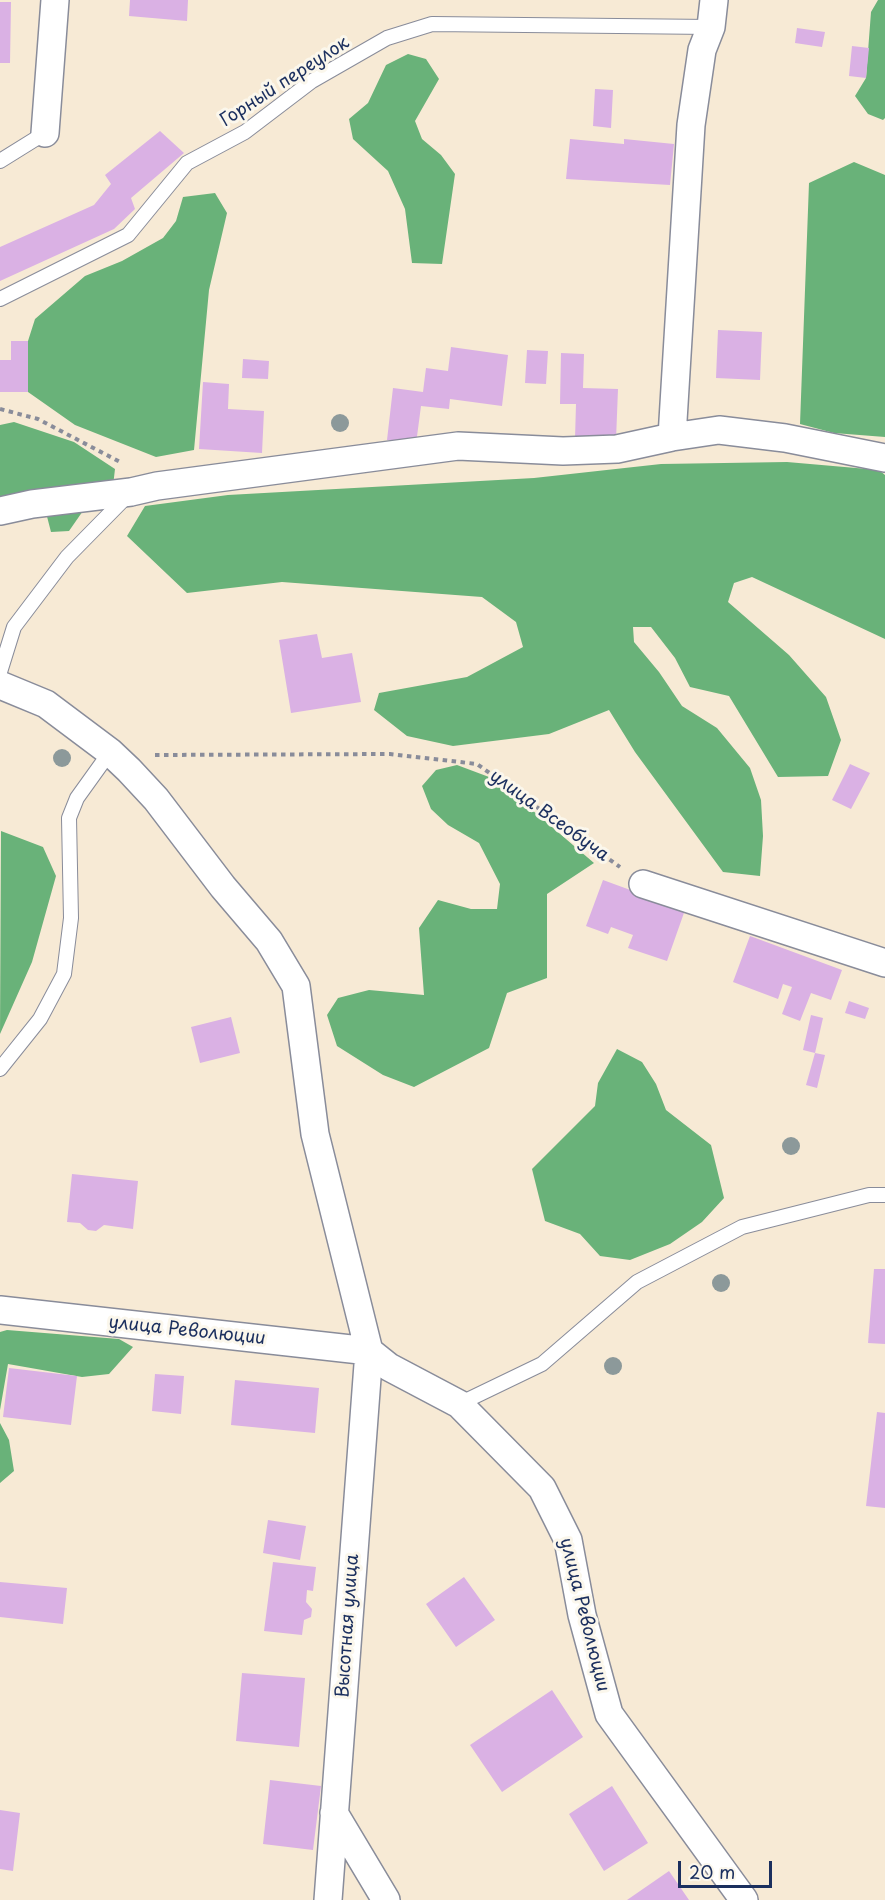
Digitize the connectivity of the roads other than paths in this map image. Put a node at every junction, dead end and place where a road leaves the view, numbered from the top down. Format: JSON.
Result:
{"nodes":[{"id":1,"x":55,"y":0,"type":"edge"},
{"id":2,"x":714,"y":0,"type":"edge"},
{"id":3,"x":711,"y":27,"type":"junction"},
{"id":4,"x":45,"y":133,"type":"joint"},
{"id":5,"x":0,"y":161,"type":"edge"},
{"id":6,"x":0,"y":299,"type":"edge"},
{"id":7,"x":672,"y":436,"type":"junction"},
{"id":8,"x":885,"y":458,"type":"edge"},
{"id":9,"x":131,"y":492,"type":"junction"},
{"id":10,"x":0,"y":511,"type":"edge"},
{"id":11,"x":0,"y":672,"type":"edge"},
{"id":12,"x":0,"y":685,"type":"edge"},
{"id":13,"x":119,"y":761,"type":"junction"},
{"id":14,"x":643,"y":884,"type":"road end"},
{"id":15,"x":885,"y":963,"type":"edge"},
{"id":16,"x":0,"y":1069,"type":"edge"},
{"id":17,"x":885,"y":1195,"type":"edge"},
{"id":18,"x":0,"y":1310,"type":"edge"},
{"id":19,"x":369,"y":1351,"type":"junction"},
{"id":20,"x":459,"y":1404,"type":"junction"},
{"id":21,"x":334,"y":1813,"type":"junction"},
{"id":22,"x":328,"y":1900,"type":"edge"},
{"id":23,"x":386,"y":1900,"type":"edge"},
{"id":24,"x":744,"y":1900,"type":"edge"}],
"edges":[{"from":1,"to":4,"type":"street"},
{"from":2,"to":3,"type":"street"},
{"from":3,"to":6,"type":"lane","name":"Горный переулок"},
{"from":3,"to":7,"type":"street"},
{"from":4,"to":5,"type":"lane"},
{"from":7,"to":8,"type":"street"},
{"from":7,"to":9,"type":"street"},
{"from":9,"to":10,"type":"street"},
{"from":9,"to":11,"type":"lane"},
{"from":12,"to":13,"type":"street","name":"Высотная улица"},
{"from":13,"to":16,"type":"lane"},
{"from":13,"to":19,"type":"street","name":"Высотная улица"},
{"from":14,"to":15,"type":"street"},
{"from":17,"to":20,"type":"lane"},
{"from":18,"to":19,"type":"street","name":"улица Революции"},
{"from":19,"to":20,"type":"street","name":"улица Революции"},
{"from":19,"to":21,"type":"street","name":"Высотная улица"},
{"from":20,"to":24,"type":"street","name":"улица Революции"},
{"from":21,"to":22,"type":"street","name":"Высотная улица"},
{"from":21,"to":23,"type":"street"}]}
